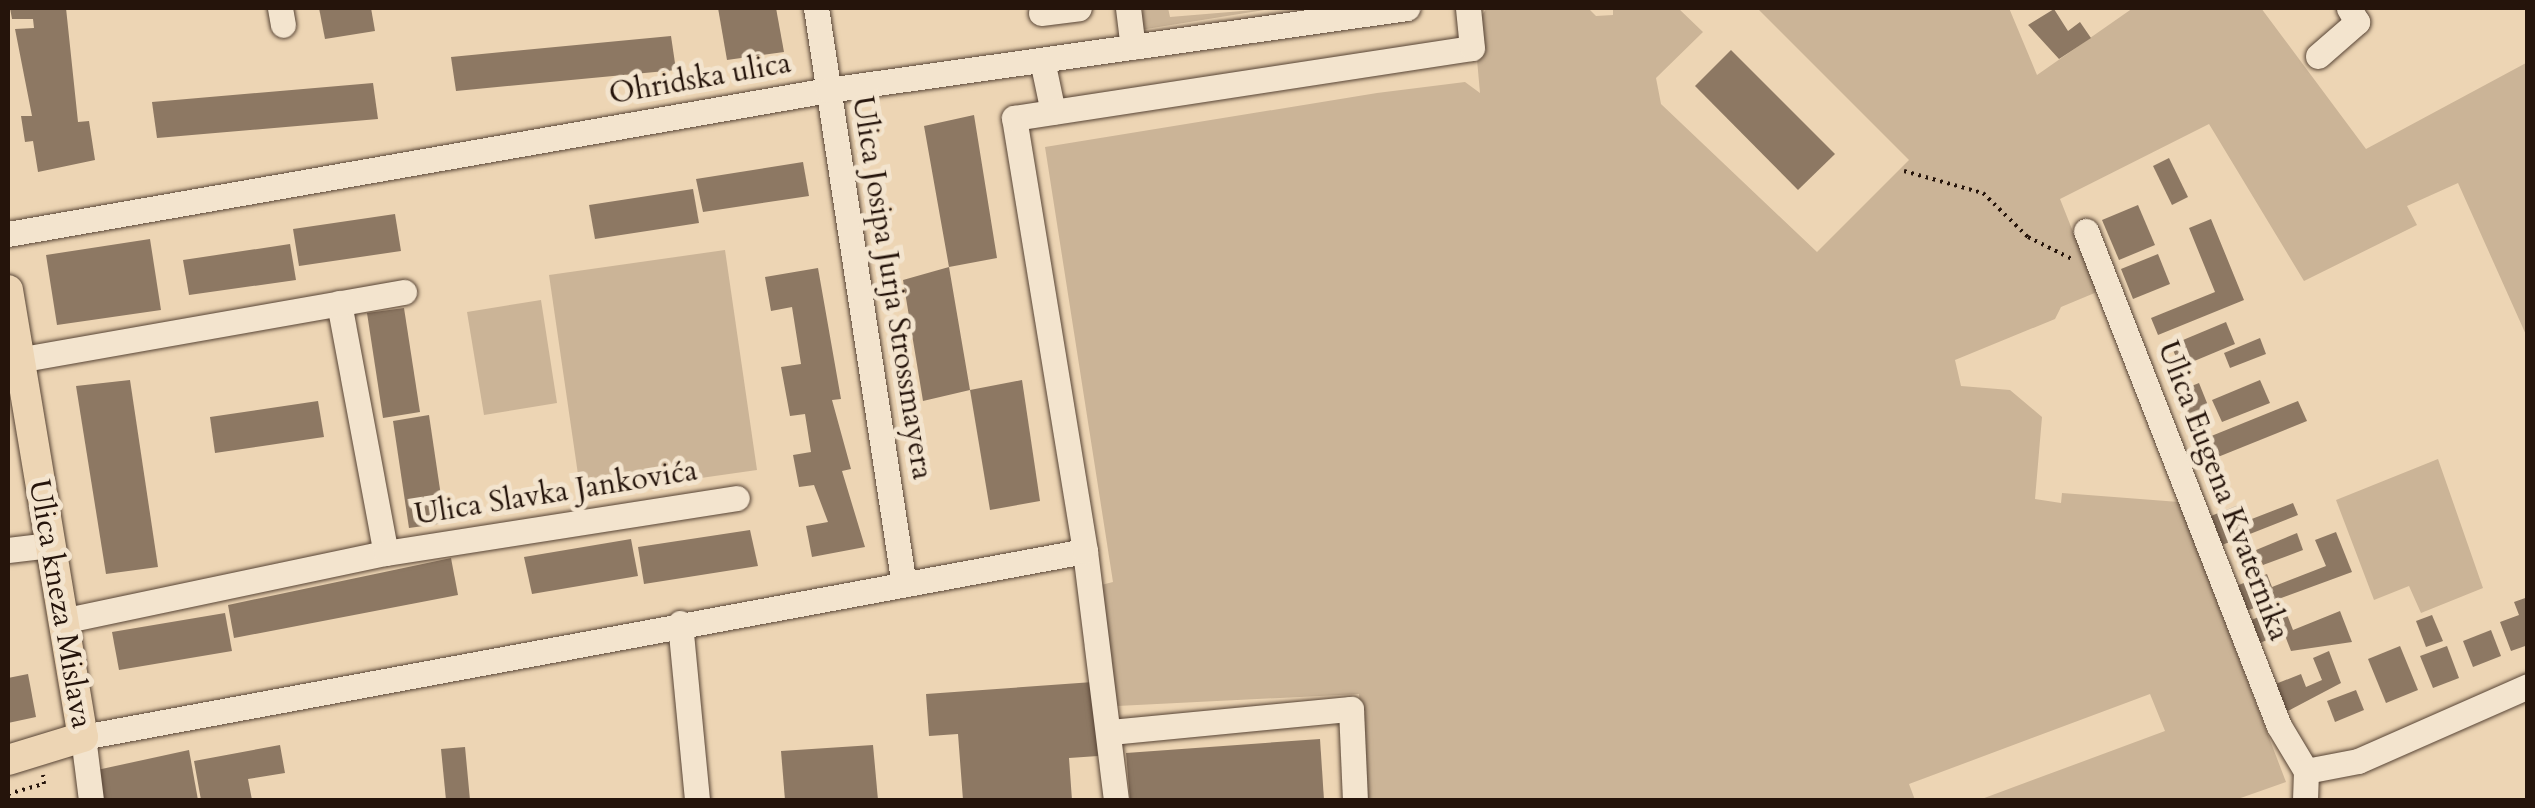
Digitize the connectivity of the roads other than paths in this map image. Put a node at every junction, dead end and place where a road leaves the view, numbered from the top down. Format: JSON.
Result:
{"nodes":[{"id":1,"x":816,"y":8,"type":"edge"},
{"id":2,"x":1079,"y":8,"type":"edge"},
{"id":3,"x":1128,"y":8,"type":"edge"},
{"id":4,"x":1407,"y":8,"type":"edge"},
{"id":5,"x":1468,"y":8,"type":"edge"},
{"id":6,"x":2349,"y":8,"type":"edge"},
{"id":7,"x":1041,"y":13,"type":"dead end"},
{"id":8,"x":1133,"y":47,"type":"junction"},
{"id":9,"x":2318,"y":56,"type":"dead end"},
{"id":10,"x":1042,"y":60,"type":"junction"},
{"id":11,"x":828,"y":90,"type":"junction"},
{"id":12,"x":1053,"y":112,"type":"junction"},
{"id":13,"x":2086,"y":231,"type":"dead end"},
{"id":14,"x":8,"y":234,"type":"edge"},
{"id":15,"x":8,"y":290,"type":"edge"},
{"id":16,"x":404,"y":292,"type":"dead end"},
{"id":17,"x":339,"y":303,"type":"junction"},
{"id":18,"x":18,"y":360,"type":"junction"},
{"id":19,"x":738,"y":498,"type":"dead end"},
{"id":20,"x":50,"y":545,"type":"junction"},
{"id":21,"x":8,"y":550,"type":"edge"},
{"id":22,"x":1085,"y":551,"type":"junction"},
{"id":23,"x":386,"y":553,"type":"junction"},
{"id":24,"x":903,"y":579,"type":"junction"},
{"id":25,"x":62,"y":621,"type":"junction"},
{"id":26,"x":680,"y":622,"type":"junction"},
{"id":27,"x":2528,"y":686,"type":"edge"},
{"id":28,"x":1110,"y":732,"type":"junction"},
{"id":29,"x":83,"y":738,"type":"junction"},
{"id":30,"x":8,"y":760,"type":"edge"},
{"id":31,"x":2306,"y":771,"type":"junction"},
{"id":32,"x":91,"y":800,"type":"edge"},
{"id":33,"x":697,"y":800,"type":"edge"},
{"id":34,"x":1116,"y":800,"type":"edge"},
{"id":35,"x":1355,"y":800,"type":"edge"},
{"id":36,"x":2304,"y":800,"type":"edge"}],
"edges":[{"from":1,"to":11,"type":"street","name":"Ulica Josipa Jurja Strossmayera"},
{"from":2,"to":7,"type":"street"},
{"from":3,"to":8,"type":"street"},
{"from":4,"to":8,"type":"street","name":"Ohridska ulica"},
{"from":5,"to":12,"type":"street"},
{"from":6,"to":9,"type":"street"},
{"from":8,"to":10,"type":"street","name":"Ohridska ulica"},
{"from":10,"to":11,"type":"street","name":"Ohridska ulica"},
{"from":10,"to":12,"type":"street"},
{"from":11,"to":14,"type":"street","name":"Ohridska ulica"},
{"from":11,"to":24,"type":"street","name":"Ulica Josipa Jurja Strossmayera"},
{"from":12,"to":22,"type":"street"},
{"from":13,"to":31,"type":"street","name":"Ulica Eugena Kvaternika"},
{"from":15,"to":18,"type":"main road","name":"Ulica kneza Mislava"},
{"from":16,"to":17,"type":"street"},
{"from":17,"to":18,"type":"street"},
{"from":17,"to":23,"type":"street","name":"Ulica Slavka Jankovića"},
{"from":18,"to":20,"type":"main road","name":"Ulica kneza Mislava"},
{"from":19,"to":23,"type":"street","name":"Ulica Slavka Jankovića"},
{"from":20,"to":21,"type":"street"},
{"from":20,"to":25,"type":"main road","name":"Ulica kneza Mislava"},
{"from":22,"to":24,"type":"street"},
{"from":22,"to":28,"type":"street"},
{"from":23,"to":25,"type":"street","name":"Ulica Slavka Jankovića"},
{"from":24,"to":26,"type":"street"},
{"from":25,"to":29,"type":"main road","name":"Ulica kneza Mislava"},
{"from":26,"to":29,"type":"street"},
{"from":26,"to":33,"type":"street"},
{"from":27,"to":31,"type":"street"},
{"from":28,"to":34,"type":"street"},
{"from":28,"to":35,"type":"street"},
{"from":29,"to":30,"type":"main road"},
{"from":29,"to":32,"type":"street","name":"Ulica kneza Mislava"},
{"from":31,"to":36,"type":"street"}]}
